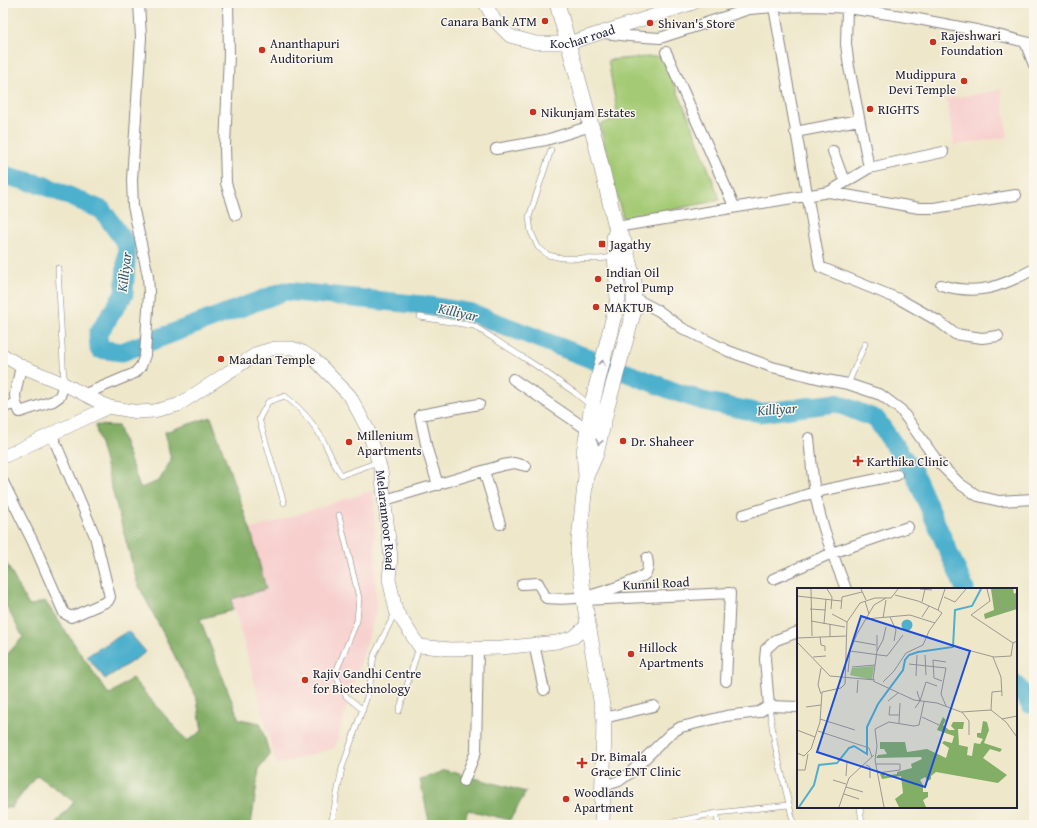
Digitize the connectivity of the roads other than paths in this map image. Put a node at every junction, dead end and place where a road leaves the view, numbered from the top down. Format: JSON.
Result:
{"nodes":[{"id":1,"x":139,"y":3,"type":"edge"},
{"id":2,"x":228,"y":3,"type":"edge"},
{"id":3,"x":485,"y":3,"type":"edge"},
{"id":4,"x":557,"y":3,"type":"edge"},
{"id":5,"x":693,"y":3,"type":"edge"},
{"id":6,"x":774,"y":6,"type":"junction"},
{"id":7,"x":847,"y":8,"type":"junction"},
{"id":8,"x":600,"y":32,"type":"junction"},
{"id":9,"x":1029,"y":43,"type":"edge"},
{"id":10,"x":569,"y":44,"type":"junction"},
{"id":11,"x":666,"y":52,"type":"dead end"},
{"id":12,"x":1034,"y":65,"type":"edge"},
{"id":13,"x":859,"y":120,"type":"junction"},
{"id":14,"x":591,"y":126,"type":"junction"},
{"id":15,"x":795,"y":132,"type":"junction"},
{"id":16,"x":496,"y":149,"type":"dead end"},
{"id":17,"x":551,"y":150,"type":"dead end"},
{"id":18,"x":833,"y":151,"type":"dead end"},
{"id":19,"x":944,"y":152,"type":"dead end"},
{"id":20,"x":869,"y":168,"type":"junction"},
{"id":21,"x":847,"y":181,"type":"junction"},
{"id":22,"x":829,"y":192,"type":"junction"},
{"id":23,"x":1016,"y":195,"type":"dead end"},
{"id":24,"x":806,"y":197,"type":"junction"},
{"id":25,"x":734,"y":206,"type":"junction"},
{"id":26,"x":236,"y":215,"type":"dead end"},
{"id":27,"x":617,"y":228,"type":"junction"},
{"id":28,"x":616,"y":257,"type":"junction"},
{"id":29,"x":58,"y":268,"type":"dead end"},
{"id":30,"x":1034,"y":269,"type":"edge"},
{"id":31,"x":941,"y":285,"type":"dead end"},
{"id":32,"x":634,"y":304,"type":"junction"},
{"id":33,"x":420,"y":317,"type":"dead end"},
{"id":34,"x":998,"y":336,"type":"dead end"},
{"id":35,"x":865,"y":344,"type":"dead end"},
{"id":36,"x":3,"y":355,"type":"edge"},
{"id":37,"x":21,"y":366,"type":"junction"},
{"id":38,"x":513,"y":379,"type":"dead end"},
{"id":39,"x":64,"y":384,"type":"junction"},
{"id":40,"x":848,"y":384,"type":"junction"},
{"id":41,"x":85,"y":394,"type":"junction"},
{"id":42,"x":16,"y":404,"type":"junction"},
{"id":43,"x":479,"y":404,"type":"dead end"},
{"id":44,"x":597,"y":405,"type":"junction"},
{"id":45,"x":109,"y":407,"type":"junction"},
{"id":46,"x":3,"y":408,"type":"edge"},
{"id":47,"x":588,"y":430,"type":"junction"},
{"id":48,"x":52,"y":435,"type":"junction"},
{"id":49,"x":809,"y":438,"type":"dead end"},
{"id":50,"x":3,"y":457,"type":"edge"},
{"id":51,"x":378,"y":462,"type":"junction"},
{"id":52,"x":526,"y":466,"type":"dead end"},
{"id":53,"x":484,"y":471,"type":"junction"},
{"id":54,"x":897,"y":475,"type":"dead end"},
{"id":55,"x":586,"y":476,"type":"junction"},
{"id":56,"x":3,"y":482,"type":"edge"},
{"id":57,"x":438,"y":485,"type":"junction"},
{"id":58,"x":815,"y":492,"type":"junction"},
{"id":59,"x":1034,"y":499,"type":"edge"},
{"id":60,"x":385,"y":500,"type":"junction"},
{"id":61,"x":284,"y":503,"type":"dead end"},
{"id":62,"x":743,"y":515,"type":"dead end"},
{"id":63,"x":339,"y":516,"type":"dead end"},
{"id":64,"x":500,"y":524,"type":"dead end"},
{"id":65,"x":908,"y":527,"type":"dead end"},
{"id":66,"x":832,"y":553,"type":"junction"},
{"id":67,"x":647,"y":558,"type":"dead end"},
{"id":68,"x":773,"y":579,"type":"dead end"},
{"id":69,"x":522,"y":584,"type":"dead end"},
{"id":70,"x":846,"y":588,"type":"edge"},
{"id":71,"x":583,"y":598,"type":"junction"},
{"id":72,"x":396,"y":611,"type":"junction"},
{"id":73,"x":588,"y":624,"type":"junction"},
{"id":74,"x":797,"y":632,"type":"edge"},
{"id":75,"x":534,"y":644,"type":"junction"},
{"id":76,"x":420,"y":646,"type":"junction"},
{"id":77,"x":478,"y":649,"type":"junction"},
{"id":78,"x":726,"y":681,"type":"dead end"},
{"id":79,"x":544,"y":690,"type":"dead end"},
{"id":80,"x":654,"y":706,"type":"dead end"},
{"id":81,"x":768,"y":706,"type":"junction"},
{"id":82,"x":797,"y":707,"type":"edge"},
{"id":83,"x":363,"y":710,"type":"junction"},
{"id":84,"x":399,"y":711,"type":"dead end"},
{"id":85,"x":604,"y":718,"type":"junction"},
{"id":86,"x":464,"y":781,"type":"dead end"},
{"id":87,"x":604,"y":786,"type":"junction"},
{"id":88,"x":788,"y":805,"type":"junction"},
{"id":89,"x":860,"y":808,"type":"edge"},
{"id":90,"x":717,"y":813,"type":"junction"},
{"id":91,"x":331,"y":825,"type":"edge"},
{"id":92,"x":602,"y":825,"type":"edge"},
{"id":93,"x":659,"y":825,"type":"edge"},
{"id":94,"x":718,"y":825,"type":"edge"},
{"id":95,"x":794,"y":825,"type":"edge"},
{"id":96,"x":862,"y":825,"type":"edge"}],
"edges":[{"from":1,"to":41,"type":"street"},
{"from":2,"to":26,"type":"street"},
{"from":3,"to":10,"type":"street","name":"Kochar road"},
{"from":4,"to":10,"type":"main road"},
{"from":5,"to":8,"type":"street","name":"Kochar road"},
{"from":6,"to":7,"type":"street"},
{"from":6,"to":8,"type":"street"},
{"from":6,"to":15,"type":"street"},
{"from":7,"to":9,"type":"street"},
{"from":7,"to":13,"type":"street"},
{"from":8,"to":10,"type":"street","name":"Kochar road"},
{"from":9,"to":12,"type":"street"},
{"from":10,"to":14,"type":"main road"},
{"from":11,"to":25,"type":"street"},
{"from":13,"to":15,"type":"street"},
{"from":13,"to":20,"type":"street"},
{"from":14,"to":16,"type":"street"},
{"from":14,"to":27,"type":"main road"},
{"from":15,"to":24,"type":"street"},
{"from":17,"to":28,"type":"lane"},
{"from":18,"to":21,"type":"street"},
{"from":19,"to":20,"type":"street"},
{"from":20,"to":21,"type":"street"},
{"from":21,"to":22,"type":"street"},
{"from":22,"to":23,"type":"street"},
{"from":22,"to":24,"type":"street"},
{"from":24,"to":25,"type":"street"},
{"from":24,"to":34,"type":"street"},
{"from":25,"to":27,"type":"street"},
{"from":27,"to":28,"type":"main road"},
{"from":27,"to":32,"type":"main road"},
{"from":44,"to":28,"type":"main road","one_way":true},
{"from":29,"to":39,"type":"lane"},
{"from":30,"to":31,"type":"street"},
{"from":32,"to":40,"type":"street"},
{"from":32,"to":44,"type":"main road"},
{"from":33,"to":44,"type":"lane"},
{"from":35,"to":40,"type":"lane"},
{"from":36,"to":37,"type":"street","name":"Melarannoor Road"},
{"from":37,"to":39,"type":"street","name":"Melarannoor Road"},
{"from":37,"to":42,"type":"street"},
{"from":38,"to":47,"type":"street"},
{"from":39,"to":41,"type":"street","name":"Melarannoor Road"},
{"from":39,"to":42,"type":"street"},
{"from":40,"to":59,"type":"street"},
{"from":41,"to":45,"type":"street","name":"Melarannoor Road"},
{"from":42,"to":46,"type":"street"},
{"from":43,"to":57,"type":"street"},
{"from":44,"to":47,"type":"main road"},
{"from":44,"to":55,"type":"main road","one_way":true},
{"from":45,"to":48,"type":"street"},
{"from":45,"to":51,"type":"street","name":"Melarannoor Road"},
{"from":47,"to":55,"type":"main road"},
{"from":48,"to":50,"type":"street"},
{"from":48,"to":56,"type":"street"},
{"from":49,"to":58,"type":"street"},
{"from":51,"to":60,"type":"street","name":"Melarannoor Road"},
{"from":51,"to":61,"type":"lane"},
{"from":52,"to":53,"type":"street"},
{"from":53,"to":57,"type":"street"},
{"from":53,"to":64,"type":"street"},
{"from":54,"to":58,"type":"street"},
{"from":55,"to":71,"type":"main road"},
{"from":57,"to":60,"type":"street"},
{"from":58,"to":62,"type":"street"},
{"from":58,"to":66,"type":"street"},
{"from":60,"to":72,"type":"street","name":"Melarannoor Road"},
{"from":63,"to":83,"type":"lane"},
{"from":65,"to":66,"type":"street"},
{"from":66,"to":68,"type":"street"},
{"from":66,"to":70,"type":"street"},
{"from":67,"to":71,"type":"street"},
{"from":69,"to":71,"type":"street"},
{"from":71,"to":73,"type":"main road"},
{"from":71,"to":78,"type":"street","name":"Kunnil Road"},
{"from":72,"to":76,"type":"street","name":"Melarannoor Road"},
{"from":72,"to":83,"type":"lane"},
{"from":73,"to":75,"type":"street"},
{"from":73,"to":85,"type":"main road"},
{"from":74,"to":81,"type":"street"},
{"from":75,"to":77,"type":"street"},
{"from":75,"to":79,"type":"street"},
{"from":76,"to":77,"type":"street"},
{"from":76,"to":84,"type":"lane"},
{"from":77,"to":86,"type":"street"},
{"from":80,"to":85,"type":"street"},
{"from":81,"to":82,"type":"street"},
{"from":81,"to":87,"type":"street"},
{"from":81,"to":88,"type":"lane"},
{"from":83,"to":91,"type":"lane"},
{"from":85,"to":87,"type":"main road"},
{"from":87,"to":92,"type":"main road"},
{"from":88,"to":90,"type":"lane"},
{"from":88,"to":95,"type":"lane"},
{"from":89,"to":96,"type":"lane"},
{"from":90,"to":93,"type":"lane"},
{"from":90,"to":94,"type":"lane"}]}
